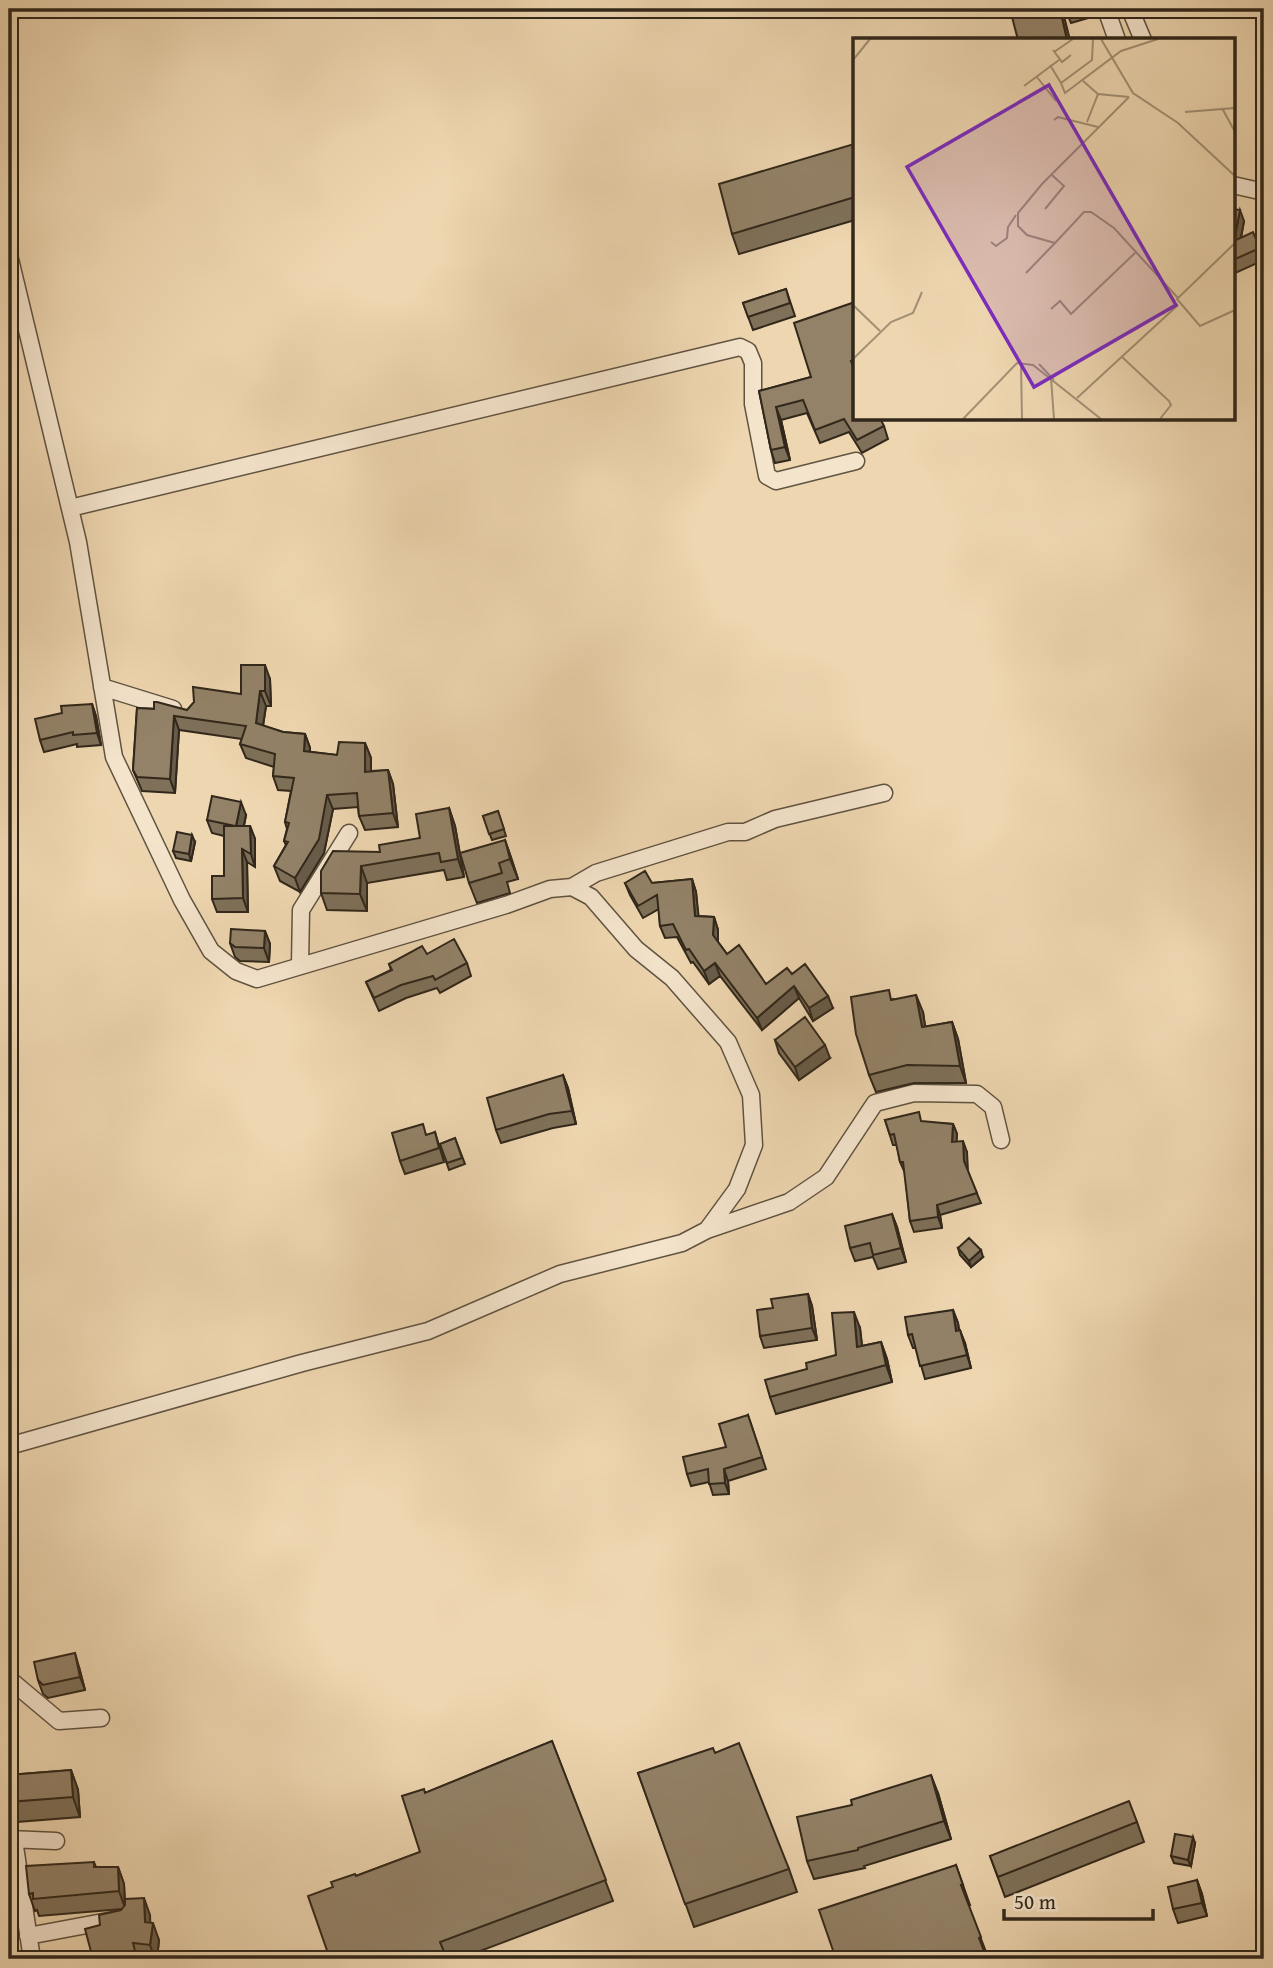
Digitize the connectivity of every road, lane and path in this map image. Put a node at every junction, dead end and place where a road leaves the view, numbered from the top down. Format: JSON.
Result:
{"nodes":[{"id":1,"x":1106,"y":9,"type":"edge"},
{"id":2,"x":1130,"y":9,"type":"edge"},
{"id":3,"x":1116,"y":38,"type":"edge"},
{"id":4,"x":1142,"y":38,"type":"edge"},
{"id":5,"x":1234,"y":185,"type":"edge"},
{"id":6,"x":1264,"y":192,"type":"edge"},
{"id":7,"x":9,"y":255,"type":"edge"},
{"id":8,"x":856,"y":461,"type":"dead end"},
{"id":9,"x":70,"y":508,"type":"junction"},
{"id":10,"x":102,"y":687,"type":"junction"},
{"id":11,"x":189,"y":714,"type":"edge"},
{"id":12,"x":884,"y":793,"type":"dead end"},
{"id":13,"x":349,"y":834,"type":"dead end"},
{"id":14,"x":572,"y":887,"type":"junction"},
{"id":15,"x":300,"y":965,"type":"junction"},
{"id":16,"x":1001,"y":1140,"type":"dead end"},
{"id":17,"x":707,"y":1230,"type":"junction"},
{"id":18,"x":9,"y":1446,"type":"edge"},
{"id":19,"x":9,"y":1679,"type":"edge"},
{"id":20,"x":101,"y":1718,"type":"dead end"},
{"id":21,"x":11,"y":1840,"type":"edge"},
{"id":22,"x":56,"y":1841,"type":"dead end"},
{"id":23,"x":121,"y":1919,"type":"edge"},
{"id":24,"x":28,"y":1936,"type":"junction"},
{"id":25,"x":32,"y":1959,"type":"edge"}],
"edges":[{"from":1,"to":3,"type":"street"},
{"from":2,"to":4,"type":"street"},
{"from":5,"to":6,"type":"street"},
{"from":7,"to":9,"type":"street"},
{"from":8,"to":9,"type":"street"},
{"from":9,"to":10,"type":"street"},
{"from":10,"to":11,"type":"street"},
{"from":10,"to":15,"type":"street"},
{"from":12,"to":14,"type":"street"},
{"from":13,"to":15,"type":"street"},
{"from":14,"to":15,"type":"street"},
{"from":14,"to":17,"type":"street"},
{"from":16,"to":17,"type":"street"},
{"from":17,"to":18,"type":"street"},
{"from":19,"to":20,"type":"street"},
{"from":21,"to":22,"type":"street"},
{"from":21,"to":24,"type":"street"},
{"from":23,"to":24,"type":"street"},
{"from":24,"to":25,"type":"street"}]}
